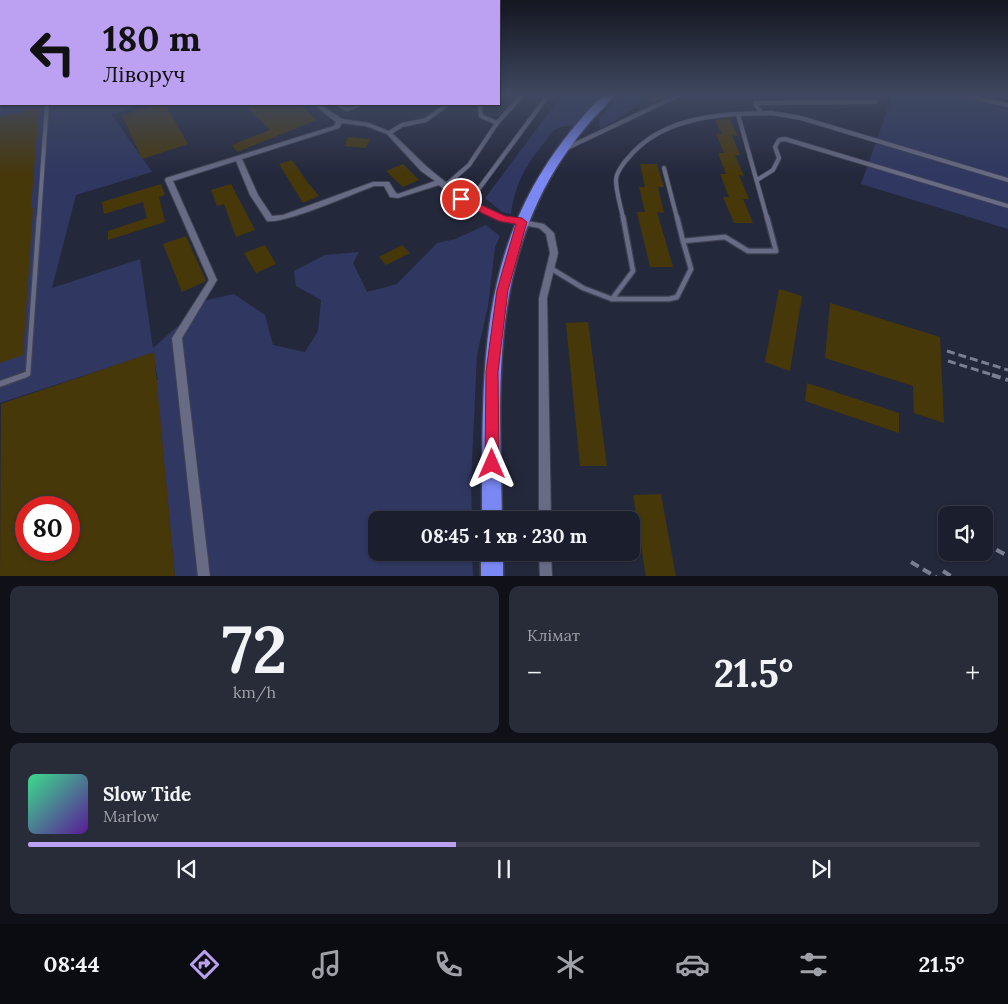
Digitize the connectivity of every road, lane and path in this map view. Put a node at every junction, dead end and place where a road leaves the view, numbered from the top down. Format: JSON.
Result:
{"nodes":[{"id":1,"x":46,"y":121,"type":"edge"},
{"id":2,"x":340,"y":121,"type":"joint"},
{"id":3,"x":422,"y":121,"type":"edge"},
{"id":4,"x":491,"y":121,"type":"edge"},
{"id":5,"x":529,"y":121,"type":"edge"},
{"id":6,"x":584,"y":121,"type":"edge"},
{"id":7,"x":624,"y":121,"type":"edge"},
{"id":8,"x":690,"y":121,"type":"edge"},
{"id":9,"x":740,"y":121,"type":"edge"},
{"id":10,"x":811,"y":121,"type":"edge"},
{"id":11,"x":496,"y":123,"type":"joint"},
{"id":12,"x":389,"y":133,"type":"junction"},
{"id":13,"x":561,"y":151,"type":"junction"},
{"id":14,"x":238,"y":158,"type":"junction"},
{"id":15,"x":664,"y":168,"type":"dead end"},
{"id":16,"x":757,"y":180,"type":"junction"},
{"id":17,"x":1008,"y":180,"type":"edge"},
{"id":18,"x":442,"y":184,"type":"junction"},
{"id":19,"x":469,"y":202,"type":"junction"},
{"id":20,"x":1008,"y":206,"type":"edge"},
{"id":21,"x":522,"y":222,"type":"junction"},
{"id":22,"x":683,"y":241,"type":"junction"},
{"id":23,"x":552,"y":268,"type":"junction"},
{"id":24,"x":612,"y":299,"type":"junction"},
{"id":25,"x":0,"y":384,"type":"edge"},
{"id":26,"x":492,"y":511,"type":"edge"},
{"id":27,"x":545,"y":511,"type":"edge"},
{"id":28,"x":492,"y":561,"type":"edge"},
{"id":29,"x":545,"y":561,"type":"edge"},
{"id":30,"x":204,"y":576,"type":"edge"},
{"id":31,"x":492,"y":576,"type":"edge"},
{"id":32,"x":546,"y":576,"type":"edge"}],
"edges":[{"from":1,"to":25,"type":"lane"},
{"from":2,"to":12,"type":"street"},
{"from":2,"to":14,"type":"street"},
{"from":3,"to":12,"type":"lane"},
{"from":4,"to":11,"type":"lane"},
{"from":5,"to":19,"type":"lane"},
{"from":6,"to":13,"type":"highway"},
{"from":7,"to":13,"type":"lane"},
{"from":8,"to":24,"type":"lane"},
{"from":9,"to":16,"type":"lane"},
{"from":10,"to":17,"type":"lane"},
{"from":11,"to":18,"type":"lane"},
{"from":12,"to":18,"type":"street"},
{"from":13,"to":21,"type":"highway"},
{"from":14,"to":18,"type":"street"},
{"from":14,"to":30,"type":"street"},
{"from":15,"to":22,"type":"lane"},
{"from":16,"to":20,"type":"lane"},
{"from":16,"to":22,"type":"lane"},
{"from":18,"to":19,"type":"street"},
{"from":19,"to":21,"type":"street"},
{"from":21,"to":23,"type":"street"},
{"from":21,"to":26,"type":"highway"},
{"from":22,"to":24,"type":"lane"},
{"from":23,"to":24,"type":"lane"},
{"from":23,"to":27,"type":"street"},
{"from":28,"to":31,"type":"highway"},
{"from":29,"to":32,"type":"street"}]}
